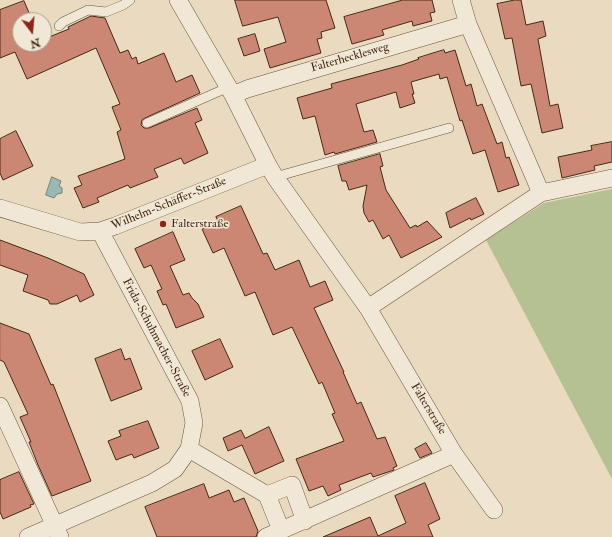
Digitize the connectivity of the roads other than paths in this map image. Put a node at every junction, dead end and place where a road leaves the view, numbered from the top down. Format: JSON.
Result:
{"nodes":[{"id":1,"x":130,"y":0,"type":"edge"},
{"id":2,"x":178,"y":0,"type":"edge"},
{"id":3,"x":461,"y":0,"type":"edge"},
{"id":4,"x":468,"y":24,"type":"junction"},
{"id":5,"x":59,"y":26,"type":"dead end"},
{"id":6,"x":231,"y":91,"type":"junction"},
{"id":7,"x":148,"y":123,"type":"dead end"},
{"id":8,"x":449,"y":128,"type":"dead end"},
{"id":9,"x":272,"y":171,"type":"junction"},
{"id":10,"x":612,"y":178,"type":"edge"},
{"id":11,"x":541,"y":193,"type":"junction"},
{"id":12,"x":0,"y":208,"type":"edge"},
{"id":13,"x":100,"y":231,"type":"junction"},
{"id":14,"x":368,"y":308,"type":"junction"},
{"id":15,"x":0,"y":406,"type":"edge"},
{"id":16,"x":189,"y":449,"type":"junction"},
{"id":17,"x":454,"y":454,"type":"junction"},
{"id":18,"x":267,"y":495,"type":"junction"},
{"id":19,"x":494,"y":510,"type":"dead end"},
{"id":20,"x":305,"y":520,"type":"junction"},
{"id":21,"x":57,"y":532,"type":"edge"},
{"id":22,"x":273,"y":534,"type":"edge"},
{"id":23,"x":28,"y":537,"type":"edge"}],
"edges":[{"from":1,"to":5,"type":"lane"},
{"from":2,"to":6,"type":"street","name":"Falterstraße"},
{"from":3,"to":4,"type":"street"},
{"from":4,"to":6,"type":"street","name":"Falterhecklesweg"},
{"from":4,"to":11,"type":"street"},
{"from":6,"to":7,"type":"lane"},
{"from":6,"to":9,"type":"street","name":"Falterstraße"},
{"from":8,"to":9,"type":"lane"},
{"from":9,"to":13,"type":"street","name":"Wilhelm-Schäffer-Straße"},
{"from":9,"to":14,"type":"street","name":"Falterstraße"},
{"from":10,"to":11,"type":"street"},
{"from":11,"to":14,"type":"street"},
{"from":12,"to":13,"type":"street","name":"Wilhelm-Schäffer-Straße"},
{"from":13,"to":16,"type":"street","name":"Frida-Schuhmacher-Straße"},
{"from":14,"to":17,"type":"street","name":"Falterstraße"},
{"from":15,"to":21,"type":"street"},
{"from":16,"to":18,"type":"street"},
{"from":16,"to":21,"type":"street","name":"Frida-Schuhmacher-Straße"},
{"from":17,"to":19,"type":"street","name":"Falterstraße"},
{"from":17,"to":20,"type":"street"},
{"from":18,"to":20,"type":"street"},
{"from":18,"to":22,"type":"street"},
{"from":20,"to":22,"type":"street"},
{"from":21,"to":23,"type":"street","name":"Frida-Schuhmacher-Straße"}]}
